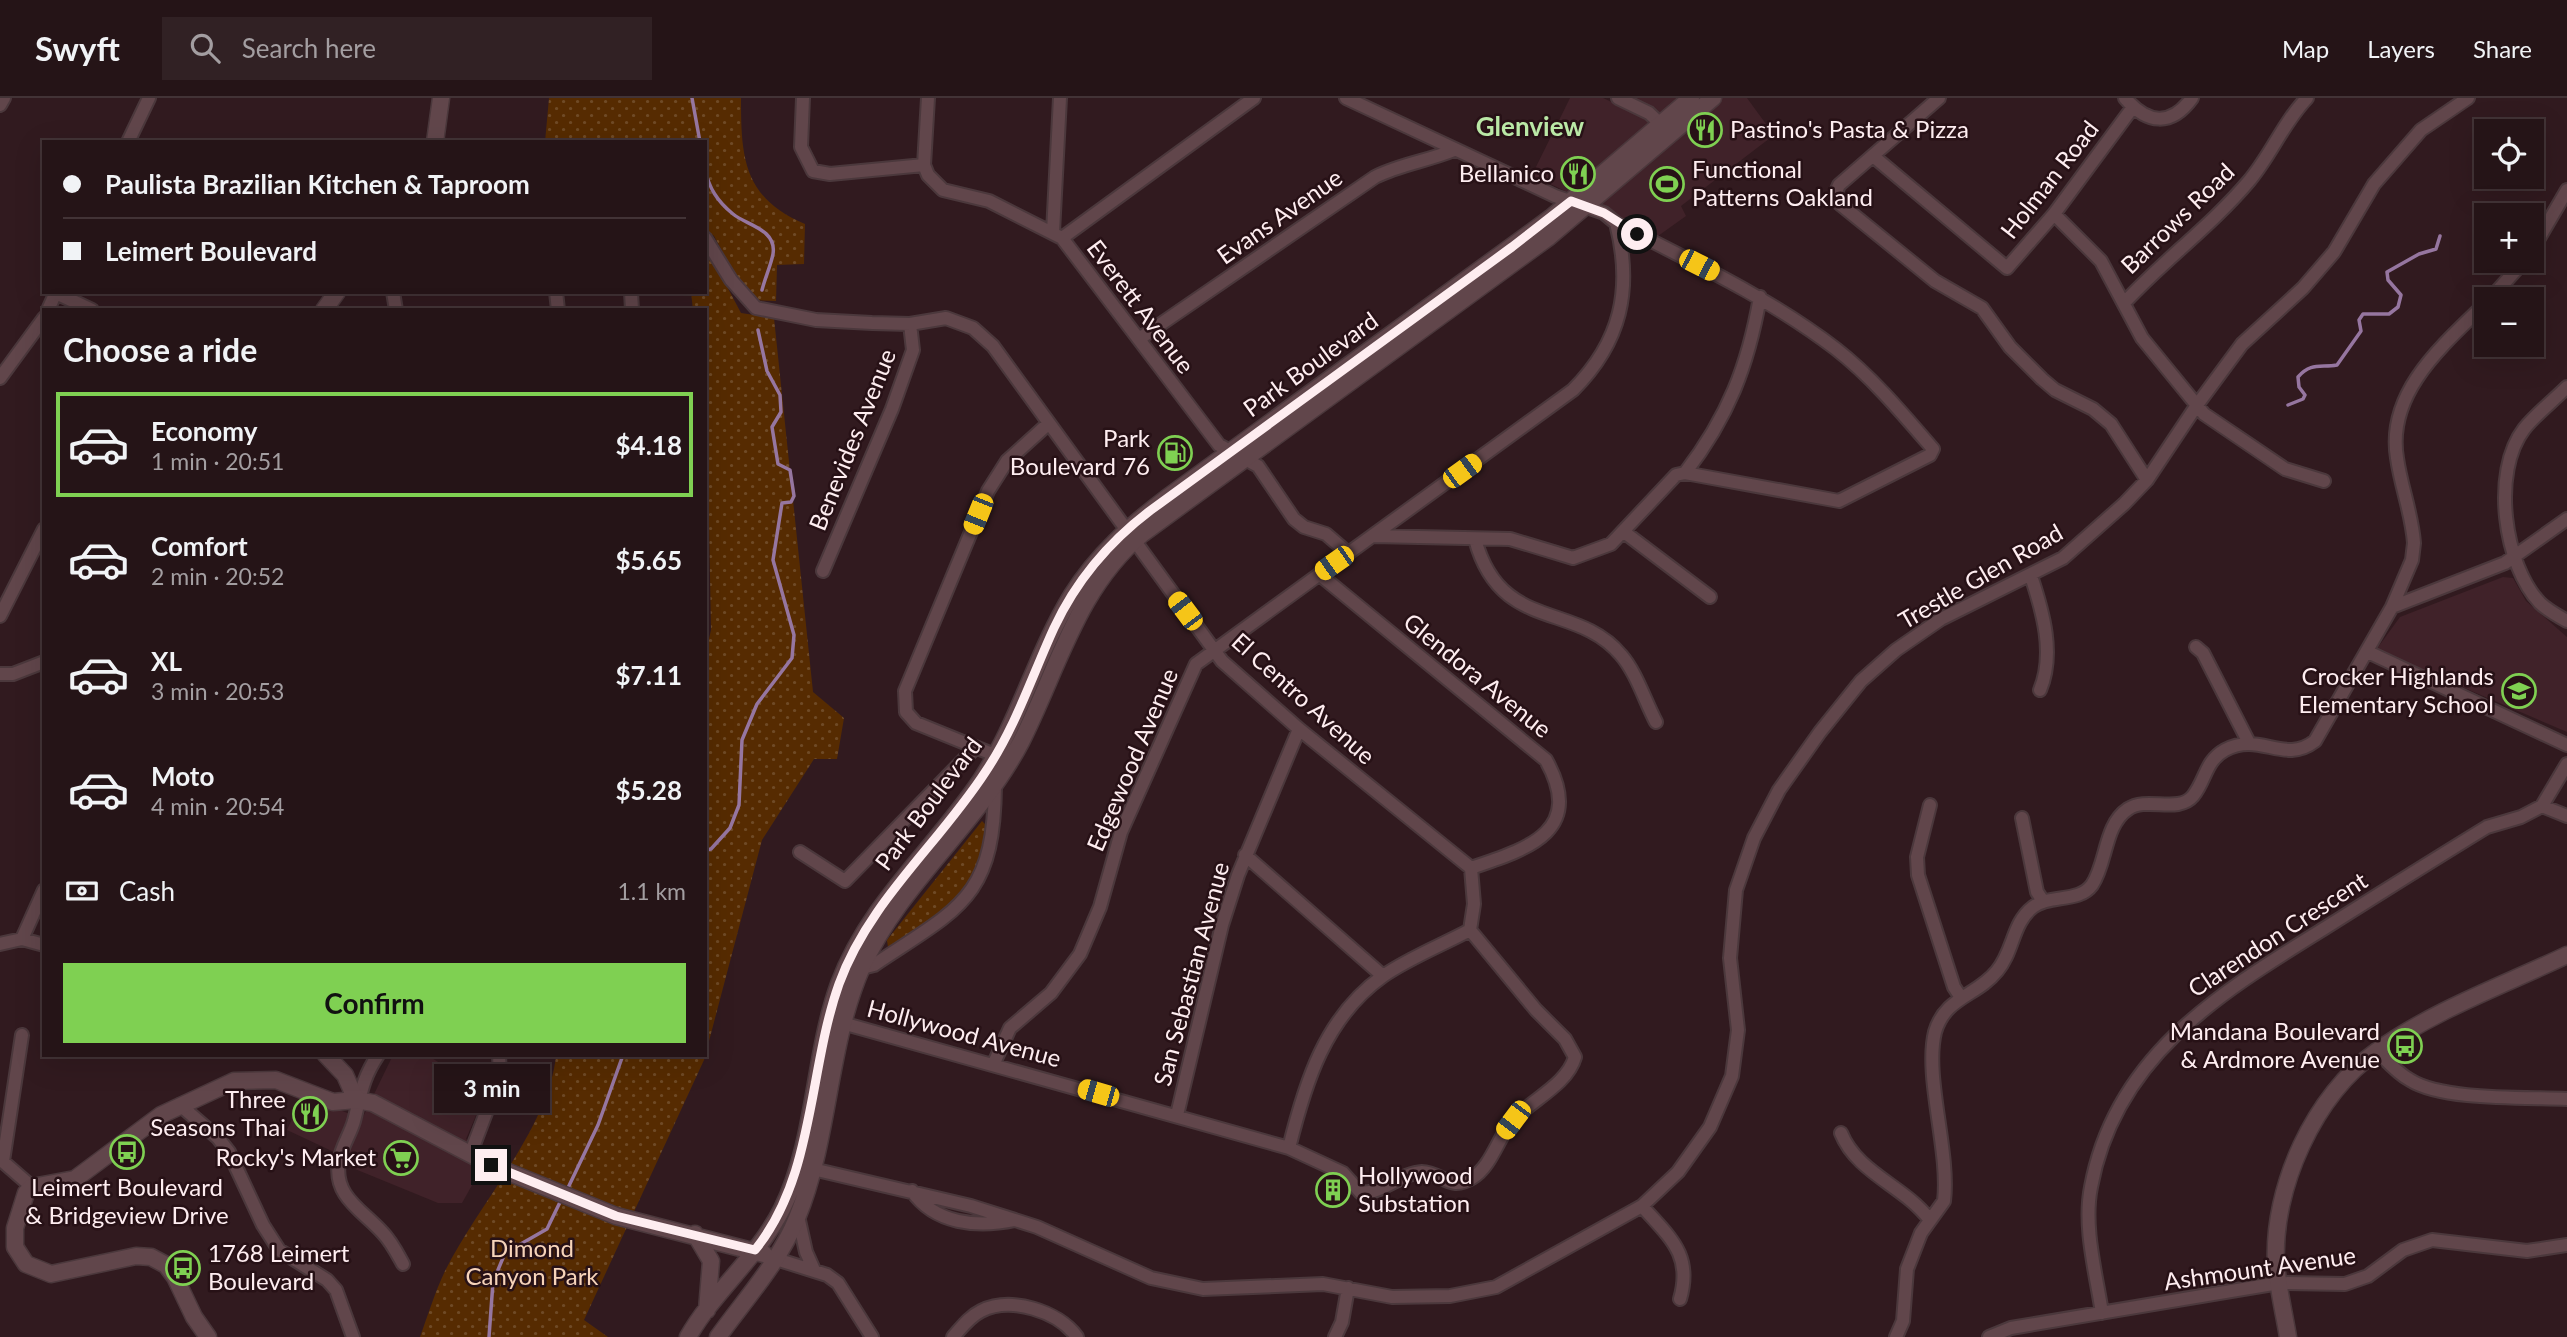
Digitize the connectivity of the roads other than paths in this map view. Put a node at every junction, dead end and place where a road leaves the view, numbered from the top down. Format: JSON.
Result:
{"nodes":[{"id":1,"x":4,"y":98,"type":"edge"},
{"id":2,"x":149,"y":98,"type":"edge"},
{"id":3,"x":441,"y":98,"type":"edge"},
{"id":4,"x":803,"y":98,"type":"edge"},
{"id":5,"x":928,"y":98,"type":"edge"},
{"id":6,"x":1060,"y":98,"type":"edge"},
{"id":7,"x":1254,"y":98,"type":"edge"},
{"id":8,"x":1346,"y":98,"type":"edge"},
{"id":9,"x":1618,"y":98,"type":"edge"},
{"id":10,"x":1691,"y":98,"type":"edge"},
{"id":11,"x":1713,"y":98,"type":"edge"},
{"id":12,"x":1939,"y":98,"type":"edge"},
{"id":13,"x":2192,"y":98,"type":"edge"},
{"id":14,"x":2307,"y":98,"type":"edge"},
{"id":15,"x":2468,"y":98,"type":"edge"},
{"id":16,"x":2129,"y":103,"type":"edge"},
{"id":17,"x":0,"y":105,"type":"edge"},
{"id":18,"x":1665,"y":129,"type":"junction"},
{"id":19,"x":129,"y":140,"type":"edge"},
{"id":20,"x":435,"y":140,"type":"edge"},
{"id":21,"x":1454,"y":150,"type":"junction"},
{"id":22,"x":1872,"y":156,"type":"junction"},
{"id":23,"x":924,"y":165,"type":"junction"},
{"id":24,"x":2567,"y":190,"type":"edge"},
{"id":25,"x":1571,"y":201,"type":"junction"},
{"id":26,"x":1587,"y":206,"type":"junction"},
{"id":27,"x":2054,"y":214,"type":"junction"},
{"id":28,"x":1616,"y":223,"type":"junction"},
{"id":29,"x":2544,"y":229,"type":"edge"},
{"id":30,"x":1057,"y":235,"type":"junction"},
{"id":31,"x":707,"y":241,"type":"edge"},
{"id":32,"x":2513,"y":273,"type":"edge"},
{"id":33,"x":2501,"y":287,"type":"edge"},
{"id":34,"x":58,"y":294,"type":"edge"},
{"id":35,"x":1760,"y":297,"type":"junction"},
{"id":36,"x":2125,"y":302,"type":"junction"},
{"id":37,"x":88,"y":308,"type":"edge"},
{"id":38,"x":2474,"y":315,"type":"edge"},
{"id":39,"x":42,"y":321,"type":"edge"},
{"id":40,"x":911,"y":324,"type":"junction"},
{"id":41,"x":1139,"y":339,"type":"junction"},
{"id":42,"x":0,"y":378,"type":"edge"},
{"id":43,"x":2567,"y":387,"type":"edge"},
{"id":44,"x":2197,"y":405,"type":"junction"},
{"id":45,"x":1049,"y":423,"type":"junction"},
{"id":46,"x":1237,"y":455,"type":"junction"},
{"id":47,"x":1685,"y":473,"type":"junction"},
{"id":48,"x":2147,"y":480,"type":"junction"},
{"id":49,"x":2324,"y":481,"type":"dead end"},
{"id":50,"x":2567,"y":519,"type":"edge"},
{"id":51,"x":42,"y":533,"type":"edge"},
{"id":52,"x":1624,"y":533,"type":"junction"},
{"id":53,"x":1129,"y":536,"type":"junction"},
{"id":54,"x":1373,"y":536,"type":"junction"},
{"id":55,"x":1475,"y":539,"type":"junction"},
{"id":56,"x":1348,"y":553,"type":"junction"},
{"id":57,"x":2515,"y":556,"type":"junction"},
{"id":58,"x":823,"y":571,"type":"dead end"},
{"id":59,"x":1319,"y":574,"type":"junction"},
{"id":60,"x":2031,"y":576,"type":"junction"},
{"id":61,"x":1710,"y":597,"type":"dead end"},
{"id":62,"x":2392,"y":607,"type":"junction"},
{"id":63,"x":0,"y":616,"type":"edge"},
{"id":64,"x":2567,"y":621,"type":"edge"},
{"id":65,"x":2196,"y":647,"type":"dead end"},
{"id":66,"x":1215,"y":650,"type":"junction"},
{"id":67,"x":2368,"y":652,"type":"junction"},
{"id":68,"x":42,"y":663,"type":"edge"},
{"id":69,"x":0,"y":674,"type":"edge"},
{"id":70,"x":2040,"y":690,"type":"dead end"},
{"id":71,"x":1656,"y":722,"type":"dead end"},
{"id":72,"x":1299,"y":729,"type":"junction"},
{"id":73,"x":2248,"y":741,"type":"junction"},
{"id":74,"x":2567,"y":745,"type":"edge"},
{"id":75,"x":975,"y":748,"type":"junction"},
{"id":76,"x":1003,"y":758,"type":"junction"},
{"id":77,"x":2567,"y":764,"type":"edge"},
{"id":78,"x":995,"y":786,"type":"junction"},
{"id":79,"x":1930,"y":805,"type":"dead end"},
{"id":80,"x":2542,"y":806,"type":"junction"},
{"id":81,"x":2567,"y":816,"type":"edge"},
{"id":82,"x":2022,"y":818,"type":"dead end"},
{"id":83,"x":800,"y":852,"type":"dead end"},
{"id":84,"x":1245,"y":855,"type":"junction"},
{"id":85,"x":1471,"y":867,"type":"junction"},
{"id":86,"x":42,"y":894,"type":"edge"},
{"id":87,"x":2043,"y":901,"type":"junction"},
{"id":88,"x":1470,"y":930,"type":"junction"},
{"id":89,"x":22,"y":939,"type":"junction"},
{"id":90,"x":0,"y":944,"type":"edge"},
{"id":91,"x":42,"y":944,"type":"edge"},
{"id":92,"x":2567,"y":956,"type":"edge"},
{"id":93,"x":862,"y":968,"type":"junction"},
{"id":94,"x":1384,"y":976,"type":"junction"},
{"id":95,"x":1960,"y":996,"type":"junction"},
{"id":96,"x":836,"y":1021,"type":"junction"},
{"id":97,"x":22,"y":1035,"type":"dead end"},
{"id":98,"x":2377,"y":1051,"type":"junction"},
{"id":99,"x":328,"y":1057,"type":"edge"},
{"id":100,"x":377,"y":1057,"type":"edge"},
{"id":101,"x":499,"y":1057,"type":"edge"},
{"id":102,"x":994,"y":1063,"type":"junction"},
{"id":103,"x":2567,"y":1099,"type":"edge"},
{"id":104,"x":356,"y":1100,"type":"junction"},
{"id":105,"x":180,"y":1105,"type":"junction"},
{"id":106,"x":1177,"y":1115,"type":"junction"},
{"id":107,"x":1841,"y":1133,"type":"dead end"},
{"id":108,"x":1289,"y":1148,"type":"junction"},
{"id":109,"x":470,"y":1155,"type":"junction"},
{"id":110,"x":1,"y":1160,"type":"edge"},
{"id":111,"x":804,"y":1167,"type":"junction"},
{"id":112,"x":32,"y":1187,"type":"junction"},
{"id":113,"x":912,"y":1191,"type":"junction"},
{"id":114,"x":1642,"y":1206,"type":"junction"},
{"id":115,"x":798,"y":1216,"type":"junction"},
{"id":116,"x":1929,"y":1219,"type":"junction"},
{"id":117,"x":1015,"y":1220,"type":"junction"},
{"id":118,"x":695,"y":1234,"type":"junction"},
{"id":119,"x":2567,"y":1245,"type":"edge"},
{"id":120,"x":755,"y":1250,"type":"junction"},
{"id":121,"x":776,"y":1259,"type":"junction"},
{"id":122,"x":403,"y":1264,"type":"dead end"},
{"id":123,"x":814,"y":1270,"type":"junction"},
{"id":124,"x":2279,"y":1283,"type":"junction"},
{"id":125,"x":1348,"y":1289,"type":"junction"},
{"id":126,"x":1680,"y":1299,"type":"dead end"},
{"id":127,"x":707,"y":1310,"type":"junction"},
{"id":128,"x":2102,"y":1313,"type":"junction"},
{"id":129,"x":1991,"y":1336,"type":"edge"},
{"id":130,"x":208,"y":1337,"type":"edge"},
{"id":131,"x":353,"y":1337,"type":"edge"},
{"id":132,"x":688,"y":1337,"type":"edge"},
{"id":133,"x":718,"y":1337,"type":"edge"},
{"id":134,"x":872,"y":1337,"type":"edge"},
{"id":135,"x":953,"y":1337,"type":"edge"},
{"id":136,"x":1077,"y":1337,"type":"edge"},
{"id":137,"x":1335,"y":1337,"type":"edge"},
{"id":138,"x":1896,"y":1337,"type":"edge"},
{"id":139,"x":2288,"y":1337,"type":"edge"}],
"edges":[{"from":1,"to":17,"type":"street"},
{"from":2,"to":19,"type":"street"},
{"from":3,"to":20,"type":"main road"},
{"from":4,"to":23,"type":"street"},
{"from":5,"to":23,"type":"street"},
{"from":6,"to":30,"type":"street"},
{"from":7,"to":30,"type":"street"},
{"from":8,"to":21,"type":"street"},
{"from":9,"to":18,"type":"street"},
{"from":10,"to":18,"type":"main road","name":"Park Boulevard"},
{"from":11,"to":18,"type":"main road","name":"Park Boulevard"},
{"from":12,"to":22,"type":"street"},
{"from":13,"to":16,"type":"street","name":"Holman Road"},
{"from":14,"to":36,"type":"street","name":"Barrows Road"},
{"from":15,"to":44,"type":"street","name":"Trestle Glen Road"},
{"from":16,"to":27,"type":"street","name":"Holman Road"},
{"from":18,"to":25,"type":"main road","name":"Park Boulevard"},
{"from":18,"to":26,"type":"main road","name":"Park Boulevard"},
{"from":21,"to":25,"type":"street"},
{"from":21,"to":41,"type":"street","name":"Evans Avenue"},
{"from":22,"to":27,"type":"street","name":"Holman Road"},
{"from":22,"to":48,"type":"street"},
{"from":23,"to":30,"type":"street","name":"Everett Avenue"},
{"from":24,"to":29,"type":"street"},
{"from":25,"to":26,"type":"street"},
{"from":25,"to":46,"type":"main road","name":"Park Boulevard"},
{"from":26,"to":28,"type":"street"},
{"from":26,"to":46,"type":"main road","name":"Park Boulevard"},
{"from":27,"to":36,"type":"street"},
{"from":28,"to":35,"type":"street"},
{"from":28,"to":54,"type":"street","name":"Edgewood Avenue"},
{"from":30,"to":41,"type":"street","name":"Everett Avenue"},
{"from":31,"to":40,"type":"street","name":"El Centro Avenue"},
{"from":32,"to":33,"type":"street"},
{"from":34,"to":37,"type":"street"},
{"from":35,"to":47,"type":"street"},
{"from":35,"to":47,"type":"street"},
{"from":36,"to":44,"type":"street"},
{"from":38,"to":62,"type":"street"},
{"from":39,"to":42,"type":"street"},
{"from":40,"to":45,"type":"street","name":"El Centro Avenue"},
{"from":40,"to":58,"type":"street","name":"Benevides Avenue"},
{"from":41,"to":46,"type":"street","name":"Everett Avenue"},
{"from":43,"to":57,"type":"street"},
{"from":44,"to":48,"type":"street","name":"Trestle Glen Road"},
{"from":44,"to":49,"type":"street"},
{"from":45,"to":53,"type":"street","name":"El Centro Avenue"},
{"from":45,"to":75,"type":"street"},
{"from":46,"to":53,"type":"main road","name":"Park Boulevard"},
{"from":46,"to":56,"type":"street","name":"Everett Avenue"},
{"from":47,"to":52,"type":"street"},
{"from":48,"to":60,"type":"street","name":"Trestle Glen Road"},
{"from":50,"to":57,"type":"street"},
{"from":51,"to":63,"type":"street"},
{"from":52,"to":55,"type":"street"},
{"from":52,"to":61,"type":"street"},
{"from":53,"to":66,"type":"street","name":"El Centro Avenue"},
{"from":53,"to":76,"type":"main road","name":"Park Boulevard"},
{"from":54,"to":55,"type":"street"},
{"from":54,"to":56,"type":"street","name":"Edgewood Avenue"},
{"from":55,"to":71,"type":"street"},
{"from":56,"to":59,"type":"street","name":"Edgewood Avenue"},
{"from":57,"to":62,"type":"street"},
{"from":57,"to":64,"type":"street"},
{"from":59,"to":66,"type":"street","name":"Edgewood Avenue"},
{"from":59,"to":85,"type":"street","name":"Glendora Avenue"},
{"from":60,"to":70,"type":"street"},
{"from":60,"to":114,"type":"street","name":"Trestle Glen Road"},
{"from":62,"to":67,"type":"street"},
{"from":65,"to":73,"type":"street"},
{"from":66,"to":72,"type":"street","name":"El Centro Avenue"},
{"from":66,"to":102,"type":"street","name":"Edgewood Avenue"},
{"from":67,"to":73,"type":"street"},
{"from":67,"to":74,"type":"street"},
{"from":68,"to":69,"type":"street"},
{"from":72,"to":84,"type":"street","name":"San Sebastian Avenue"},
{"from":72,"to":85,"type":"street","name":"El Centro Avenue"},
{"from":73,"to":87,"type":"street"},
{"from":75,"to":76,"type":"street"},
{"from":75,"to":83,"type":"street"},
{"from":76,"to":78,"type":"main road","name":"Park Boulevard"},
{"from":76,"to":96,"type":"main road","name":"Park Boulevard"},
{"from":77,"to":80,"type":"street"},
{"from":78,"to":93,"type":"main road","name":"Park Boulevard"},
{"from":78,"to":93,"type":"street","name":"Park Boulevard"},
{"from":79,"to":95,"type":"street"},
{"from":80,"to":81,"type":"street"},
{"from":80,"to":128,"type":"street","name":"Clarendon Crescent"},
{"from":82,"to":87,"type":"street"},
{"from":84,"to":94,"type":"street"},
{"from":84,"to":106,"type":"street","name":"San Sebastian Avenue"},
{"from":85,"to":88,"type":"street"},
{"from":86,"to":89,"type":"street"},
{"from":87,"to":95,"type":"street"},
{"from":88,"to":94,"type":"street"},
{"from":88,"to":108,"type":"street","name":"Hollywood Avenue"},
{"from":89,"to":90,"type":"street"},
{"from":89,"to":91,"type":"street"},
{"from":92,"to":98,"type":"main road"},
{"from":93,"to":96,"type":"main road","name":"Park Boulevard"},
{"from":94,"to":108,"type":"street"},
{"from":95,"to":116,"type":"street"},
{"from":96,"to":102,"type":"street","name":"Hollywood Avenue"},
{"from":96,"to":111,"type":"main road","name":"Park Boulevard"},
{"from":97,"to":110,"type":"street"},
{"from":98,"to":103,"type":"street"},
{"from":98,"to":124,"type":"main road"},
{"from":99,"to":104,"type":"main road"},
{"from":100,"to":104,"type":"street"},
{"from":101,"to":109,"type":"street"},
{"from":102,"to":106,"type":"street","name":"Hollywood Avenue"},
{"from":104,"to":105,"type":"main road"},
{"from":104,"to":109,"type":"main road"},
{"from":104,"to":122,"type":"street"},
{"from":105,"to":112,"type":"main road"},
{"from":105,"to":131,"type":"street"},
{"from":106,"to":108,"type":"street","name":"Hollywood Avenue"},
{"from":107,"to":116,"type":"street"},
{"from":109,"to":118,"type":"main road"},
{"from":110,"to":112,"type":"street"},
{"from":111,"to":113,"type":"street","name":"Trestle Glen Road"},
{"from":111,"to":115,"type":"main road","name":"Park Boulevard"},
{"from":111,"to":120,"type":"main road","name":"Park Boulevard"},
{"from":112,"to":130,"type":"main road"},
{"from":113,"to":117,"type":"street","name":"Trestle Glen Road"},
{"from":113,"to":117,"type":"street","name":"Trestle Glen Road"},
{"from":114,"to":125,"type":"street","name":"Trestle Glen Road"},
{"from":114,"to":126,"type":"street"},
{"from":115,"to":121,"type":"main road","name":"Park Boulevard"},
{"from":115,"to":123,"type":"street"},
{"from":116,"to":138,"type":"street"},
{"from":117,"to":125,"type":"street","name":"Trestle Glen Road"},
{"from":118,"to":120,"type":"main road"},
{"from":118,"to":127,"type":"main road"},
{"from":119,"to":124,"type":"street","name":"Ashmount Avenue"},
{"from":120,"to":121,"type":"main road"},
{"from":120,"to":127,"type":"main road","name":"Park Boulevard"},
{"from":121,"to":123,"type":"street"},
{"from":121,"to":133,"type":"main road","name":"Park Boulevard"},
{"from":123,"to":134,"type":"street"},
{"from":124,"to":128,"type":"street","name":"Ashmount Avenue"},
{"from":124,"to":139,"type":"main road"},
{"from":125,"to":137,"type":"street"},
{"from":127,"to":132,"type":"main road","name":"Park Boulevard"},
{"from":128,"to":129,"type":"street","name":"Ashmount Avenue"},
{"from":135,"to":136,"type":"street"}]}
